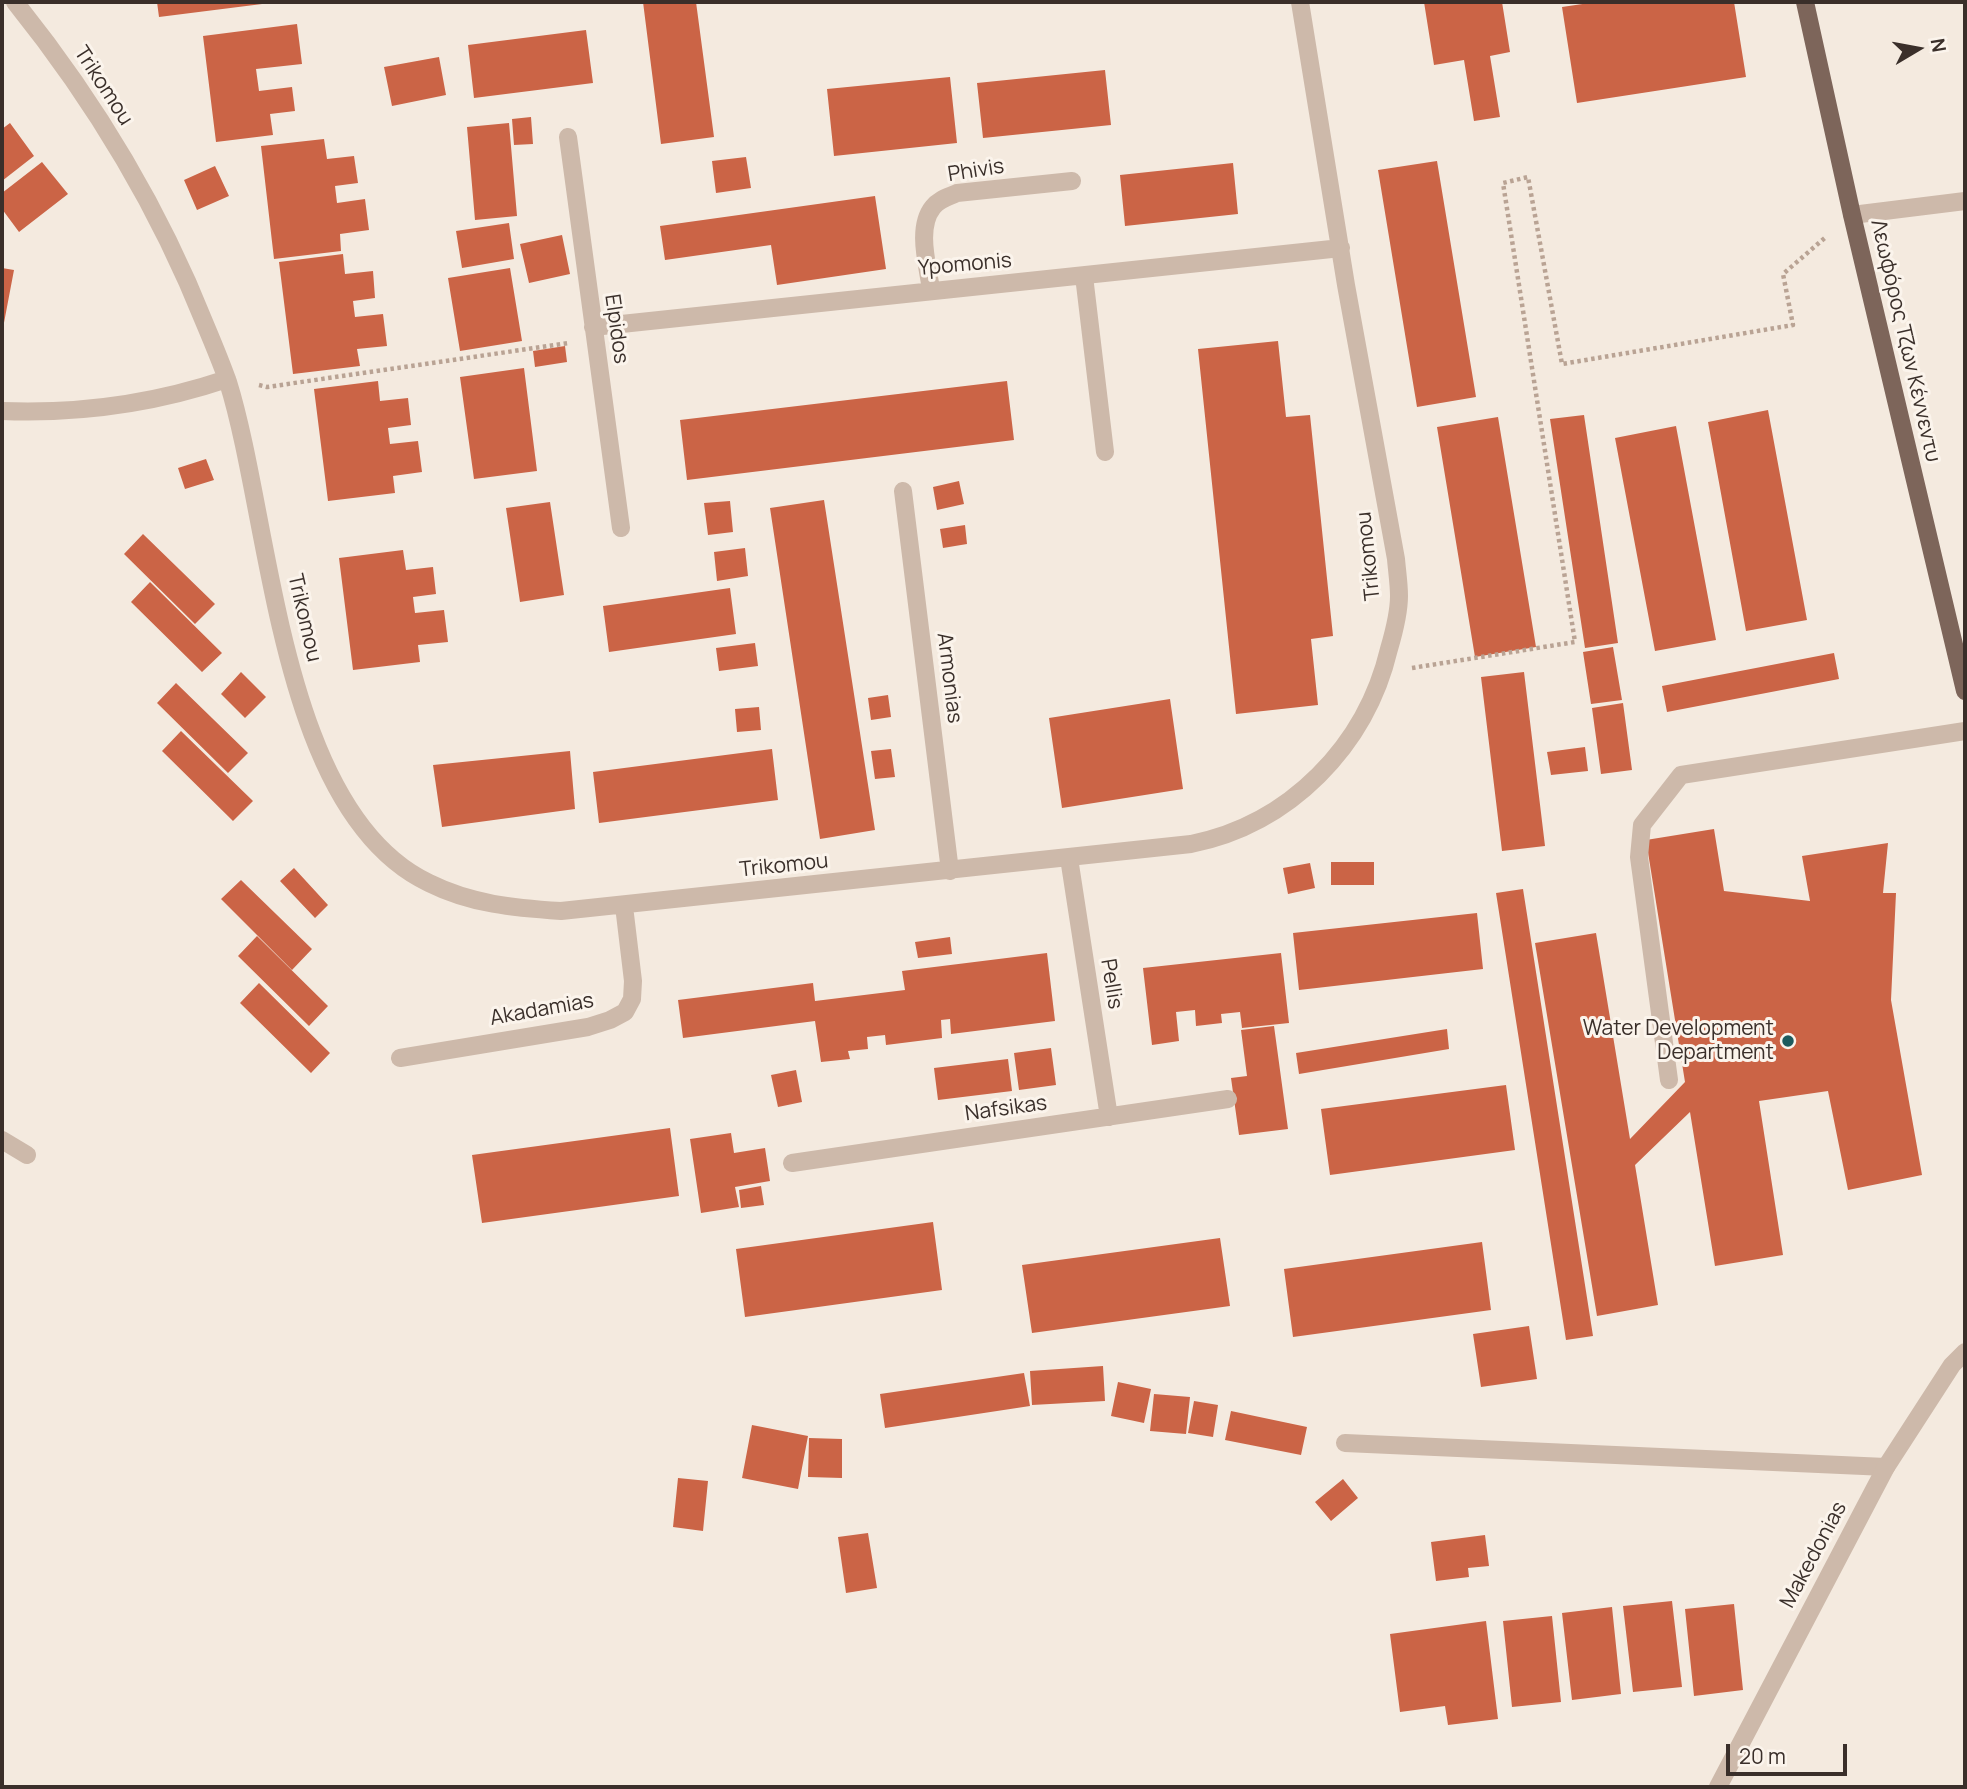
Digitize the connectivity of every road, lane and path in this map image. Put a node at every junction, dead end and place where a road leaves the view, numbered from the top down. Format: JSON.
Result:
{"nodes":[{"id":1,"x":15,"y":2,"type":"edge"},
{"id":2,"x":1300,"y":2,"type":"edge"},
{"id":3,"x":1805,"y":2,"type":"edge"},
{"id":4,"x":568,"y":137,"type":"dead end"},
{"id":5,"x":1072,"y":181,"type":"dead end"},
{"id":6,"x":1965,"y":201,"type":"edge"},
{"id":7,"x":1852,"y":215,"type":"junction"},
{"id":8,"x":1341,"y":248,"type":"junction"},
{"id":9,"x":1084,"y":276,"type":"junction"},
{"id":10,"x":931,"y":290,"type":"junction"},
{"id":11,"x":594,"y":333,"type":"junction"},
{"id":12,"x":227,"y":379,"type":"junction"},
{"id":13,"x":2,"y":411,"type":"edge"},
{"id":14,"x":1105,"y":452,"type":"dead end"},
{"id":15,"x":903,"y":491,"type":"dead end"},
{"id":16,"x":621,"y":528,"type":"dead end"},
{"id":17,"x":1384,"y":673,"type":"junction"},
{"id":18,"x":1965,"y":691,"type":"edge"},
{"id":19,"x":1965,"y":731,"type":"edge"},
{"id":20,"x":1069,"y":858,"type":"junction"},
{"id":21,"x":950,"y":871,"type":"junction"},
{"id":22,"x":624,"y":906,"type":"junction"},
{"id":23,"x":400,"y":1058,"type":"dead end"},
{"id":24,"x":1669,"y":1080,"type":"dead end"},
{"id":25,"x":1228,"y":1098,"type":"dead end"},
{"id":26,"x":1109,"y":1117,"type":"junction"},
{"id":27,"x":2,"y":1140,"type":"edge"},
{"id":28,"x":27,"y":1155,"type":"dead end"},
{"id":29,"x":792,"y":1163,"type":"dead end"},
{"id":30,"x":1965,"y":1352,"type":"edge"},
{"id":31,"x":1345,"y":1443,"type":"dead end"},
{"id":32,"x":1886,"y":1467,"type":"junction"},
{"id":33,"x":1718,"y":1787,"type":"edge"}],
"edges":[{"from":1,"to":12,"type":"street","name":"Trikomou"},
{"from":2,"to":8,"type":"street","name":"Trikomou"},
{"from":3,"to":7,"type":"main road","name":"Λεωφόρος Τζων Κέννεντυ"},
{"from":4,"to":11,"type":"street","name":"Elpidos"},
{"from":5,"to":10,"type":"street","name":"Phivis"},
{"from":6,"to":7,"type":"street"},
{"from":7,"to":17,"type":"path"},
{"from":7,"to":18,"type":"main road","name":"Λεωφόρος Τζων Κέννεντυ"},
{"from":8,"to":9,"type":"street","name":"Ypomonis"},
{"from":8,"to":17,"type":"street","name":"Trikomou"},
{"from":9,"to":10,"type":"street","name":"Ypomonis"},
{"from":9,"to":14,"type":"street"},
{"from":10,"to":11,"type":"street","name":"Ypomonis"},
{"from":11,"to":12,"type":"path"},
{"from":11,"to":16,"type":"street","name":"Elpidos"},
{"from":12,"to":13,"type":"street"},
{"from":12,"to":22,"type":"street","name":"Trikomou"},
{"from":15,"to":21,"type":"street","name":"Armonias"},
{"from":17,"to":20,"type":"street","name":"Trikomou"},
{"from":19,"to":24,"type":"street"},
{"from":20,"to":21,"type":"street","name":"Trikomou"},
{"from":20,"to":26,"type":"street","name":"Pellis"},
{"from":21,"to":22,"type":"street","name":"Trikomou"},
{"from":22,"to":23,"type":"street","name":"Akadamias"},
{"from":25,"to":26,"type":"street","name":"Nafsikas"},
{"from":26,"to":29,"type":"street","name":"Nafsikas"},
{"from":27,"to":28,"type":"street"},
{"from":30,"to":32,"type":"street","name":"Makedonias"},
{"from":31,"to":32,"type":"street"},
{"from":32,"to":33,"type":"street","name":"Makedonias"}]}
